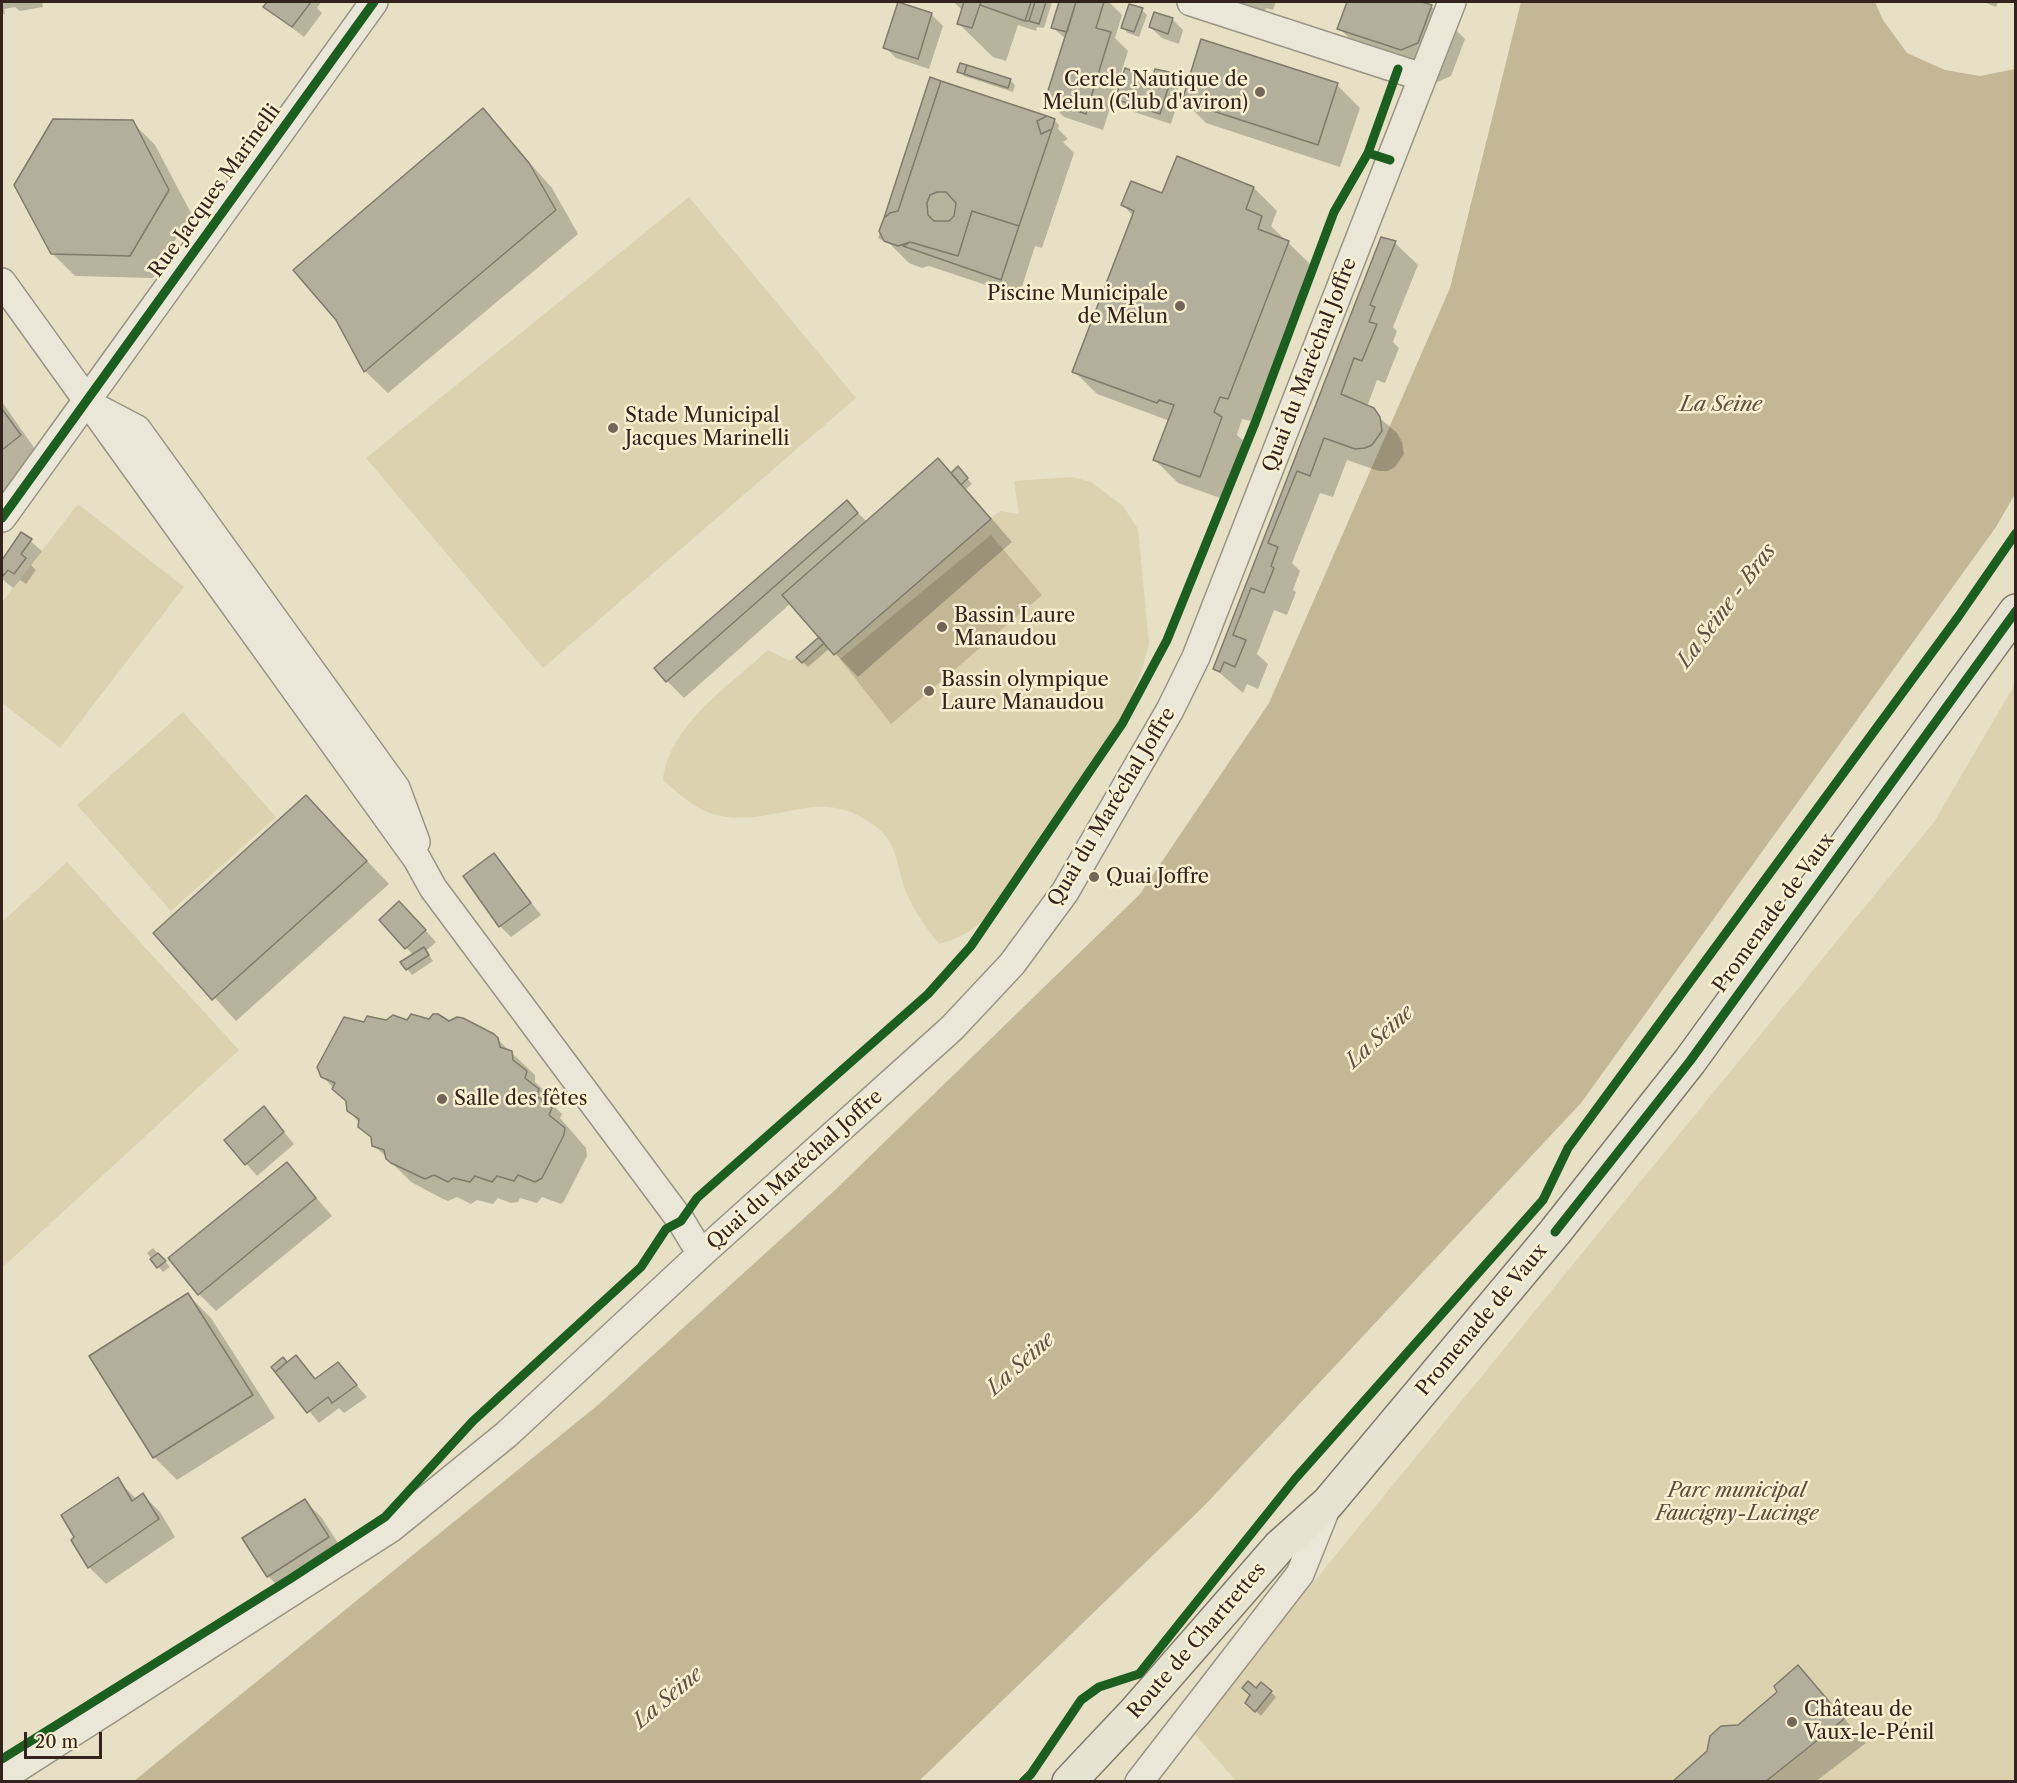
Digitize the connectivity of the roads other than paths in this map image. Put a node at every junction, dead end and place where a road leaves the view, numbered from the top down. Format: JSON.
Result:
{"nodes":[{"id":1,"x":374,"y":2,"type":"edge"},
{"id":2,"x":1191,"y":2,"type":"edge"},
{"id":3,"x":1452,"y":2,"type":"edge"},
{"id":4,"x":1422,"y":77,"type":"junction"},
{"id":5,"x":2,"y":282,"type":"edge"},
{"id":6,"x":86,"y":403,"type":"junction"},
{"id":7,"x":2,"y":518,"type":"edge"},
{"id":8,"x":2016,"y":611,"type":"edge"},
{"id":9,"x":701,"y":1254,"type":"junction"},
{"id":10,"x":1328,"y":1503,"type":"junction"},
{"id":11,"x":2,"y":1778,"type":"edge"},
{"id":12,"x":1069,"y":1782,"type":"edge"},
{"id":13,"x":1139,"y":1782,"type":"edge"}],
"edges":[{"from":1,"to":6,"type":"street","name":"Rue Jacques Marinelli"},
{"from":2,"to":4,"type":"street"},
{"from":3,"to":4,"type":"street","name":"Quai du Maréchal Joffre"},
{"from":4,"to":9,"type":"street","name":"Quai du Maréchal Joffre"},
{"from":5,"to":6,"type":"street"},
{"from":6,"to":7,"type":"street","name":"Rue Jacques Marinelli"},
{"from":6,"to":9,"type":"street"},
{"from":8,"to":10,"type":"main road","name":"Promenade de Vaux"},
{"from":9,"to":11,"type":"street","name":"Quai du Maréchal Joffre"},
{"from":10,"to":12,"type":"main road","name":"Route de Chartrettes"},
{"from":10,"to":13,"type":"street"}]}
